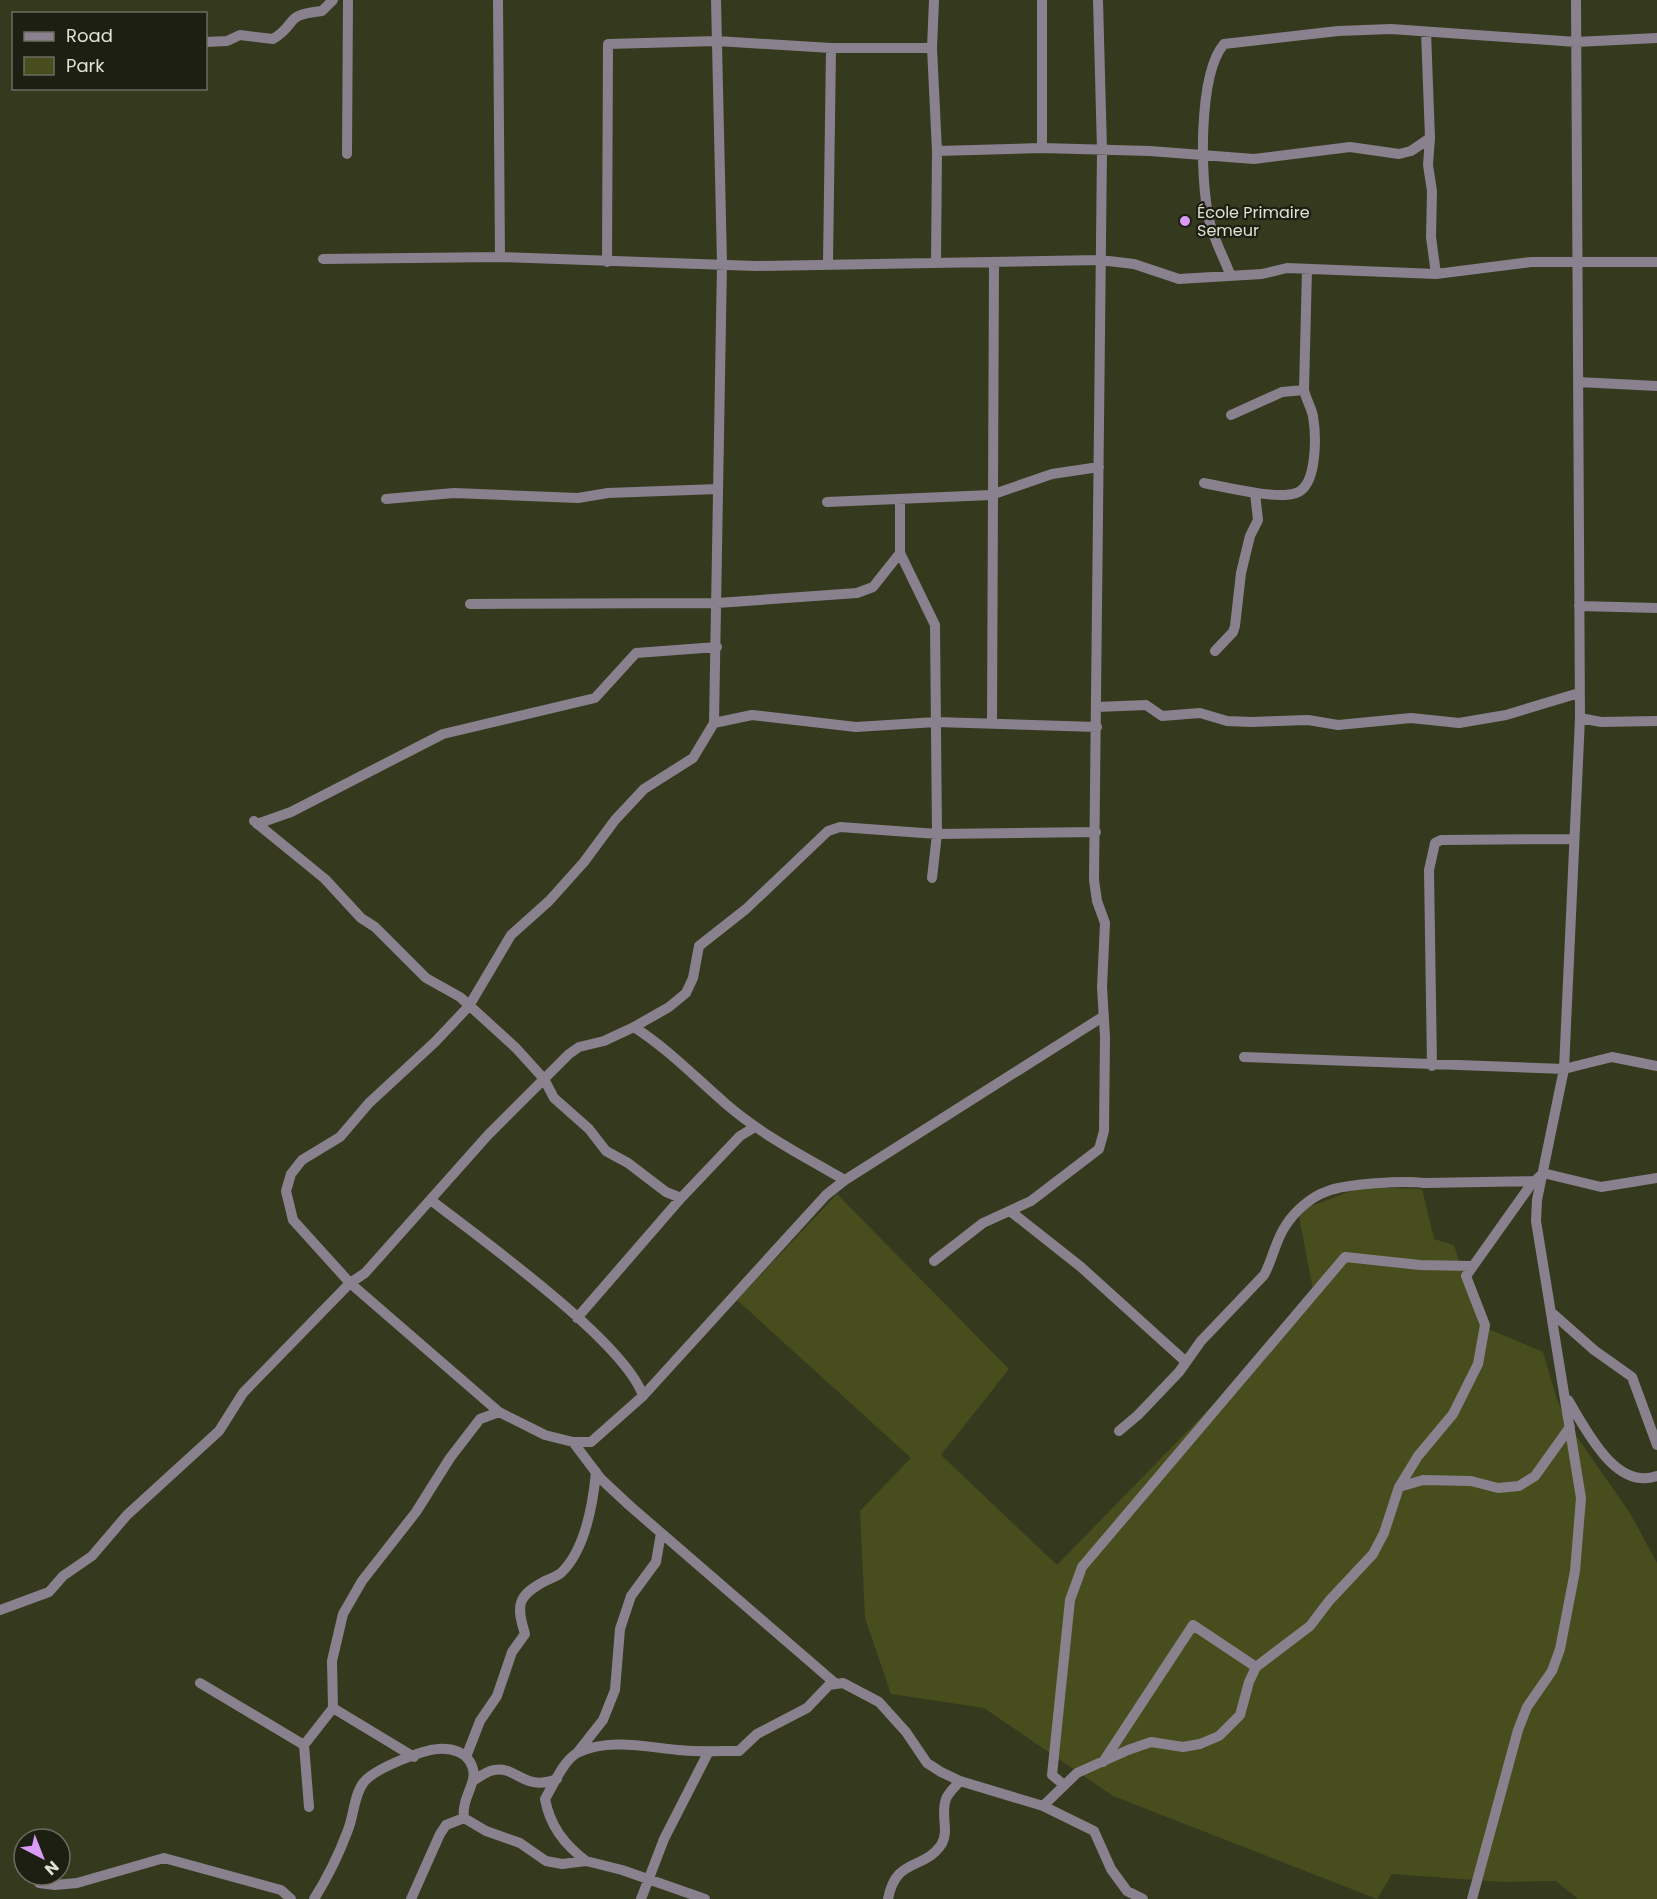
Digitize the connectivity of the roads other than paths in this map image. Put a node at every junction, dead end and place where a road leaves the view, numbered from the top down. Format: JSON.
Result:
{"nodes":[{"id":1,"x":333,"y":0,"type":"edge"},
{"id":2,"x":348,"y":0,"type":"edge"},
{"id":3,"x":498,"y":0,"type":"edge"},
{"id":4,"x":716,"y":0,"type":"edge"},
{"id":5,"x":934,"y":0,"type":"edge"},
{"id":6,"x":1042,"y":0,"type":"edge"},
{"id":7,"x":1098,"y":0,"type":"edge"},
{"id":8,"x":1576,"y":0,"type":"edge"},
{"id":9,"x":1426,"y":32,"type":"junction"},
{"id":10,"x":1657,"y":38,"type":"edge"},
{"id":11,"x":207,"y":42,"type":"edge"},
{"id":12,"x":717,"y":42,"type":"junction"},
{"id":13,"x":1576,"y":42,"type":"junction"},
{"id":14,"x":831,"y":48,"type":"junction"},
{"id":15,"x":932,"y":48,"type":"junction"},
{"id":16,"x":1430,"y":138,"type":"junction"},
{"id":17,"x":1042,"y":148,"type":"junction"},
{"id":18,"x":1102,"y":150,"type":"junction"},
{"id":19,"x":937,"y":151,"type":"junction"},
{"id":20,"x":347,"y":154,"type":"dead end"},
{"id":21,"x":1203,"y":157,"type":"junction"},
{"id":22,"x":500,"y":257,"type":"junction"},
{"id":23,"x":323,"y":259,"type":"dead end"},
{"id":24,"x":1100,"y":261,"type":"junction"},
{"id":25,"x":607,"y":262,"type":"junction"},
{"id":26,"x":1657,"y":262,"type":"edge"},
{"id":27,"x":722,"y":263,"type":"junction"},
{"id":28,"x":828,"y":263,"type":"junction"},
{"id":29,"x":936,"y":263,"type":"junction"},
{"id":30,"x":994,"y":263,"type":"junction"},
{"id":31,"x":1578,"y":263,"type":"junction"},
{"id":32,"x":1307,"y":269,"type":"junction"},
{"id":33,"x":1230,"y":274,"type":"junction"},
{"id":34,"x":1436,"y":274,"type":"junction"},
{"id":35,"x":1578,"y":382,"type":"junction"},
{"id":36,"x":1657,"y":386,"type":"edge"},
{"id":37,"x":1304,"y":390,"type":"junction"},
{"id":38,"x":1231,"y":415,"type":"dead end"},
{"id":39,"x":1100,"y":467,"type":"junction"},
{"id":40,"x":1204,"y":483,"type":"dead end"},
{"id":41,"x":718,"y":489,"type":"junction"},
{"id":42,"x":1255,"y":493,"type":"junction"},
{"id":43,"x":992,"y":495,"type":"junction"},
{"id":44,"x":386,"y":499,"type":"dead end"},
{"id":45,"x":900,"y":501,"type":"junction"},
{"id":46,"x":827,"y":502,"type":"dead end"},
{"id":47,"x":900,"y":553,"type":"junction"},
{"id":48,"x":717,"y":603,"type":"junction"},
{"id":49,"x":470,"y":604,"type":"dead end"},
{"id":50,"x":1579,"y":606,"type":"junction"},
{"id":51,"x":1657,"y":608,"type":"edge"},
{"id":52,"x":717,"y":647,"type":"junction"},
{"id":53,"x":1215,"y":651,"type":"dead end"},
{"id":54,"x":1579,"y":693,"type":"junction"},
{"id":55,"x":1097,"y":707,"type":"junction"},
{"id":56,"x":1580,"y":718,"type":"junction"},
{"id":57,"x":1657,"y":721,"type":"edge"},
{"id":58,"x":936,"y":722,"type":"junction"},
{"id":59,"x":714,"y":723,"type":"junction"},
{"id":60,"x":992,"y":724,"type":"junction"},
{"id":61,"x":1096,"y":727,"type":"junction"},
{"id":62,"x":1096,"y":832,"type":"junction"},
{"id":63,"x":937,"y":834,"type":"junction"},
{"id":64,"x":1573,"y":839,"type":"junction"},
{"id":65,"x":932,"y":878,"type":"dead end"},
{"id":66,"x":469,"y":1006,"type":"junction"},
{"id":67,"x":1104,"y":1016,"type":"junction"},
{"id":68,"x":634,"y":1027,"type":"junction"},
{"id":69,"x":1244,"y":1057,"type":"dead end"},
{"id":70,"x":1657,"y":1057,"type":"edge"},
{"id":71,"x":1432,"y":1066,"type":"junction"},
{"id":72,"x":1653,"y":1066,"type":"edge"},
{"id":73,"x":1564,"y":1069,"type":"junction"},
{"id":74,"x":544,"y":1079,"type":"junction"},
{"id":75,"x":755,"y":1127,"type":"junction"},
{"id":76,"x":1539,"y":1177,"type":"junction"},
{"id":77,"x":1657,"y":1178,"type":"edge"},
{"id":78,"x":845,"y":1180,"type":"junction"},
{"id":79,"x":681,"y":1198,"type":"junction"},
{"id":80,"x":432,"y":1201,"type":"junction"},
{"id":81,"x":1010,"y":1211,"type":"junction"},
{"id":82,"x":933,"y":1261,"type":"dead end"},
{"id":83,"x":1472,"y":1266,"type":"junction"},
{"id":84,"x":350,"y":1283,"type":"junction"},
{"id":85,"x":1551,"y":1312,"type":"junction"},
{"id":86,"x":577,"y":1318,"type":"junction"},
{"id":87,"x":1186,"y":1362,"type":"junction"},
{"id":88,"x":643,"y":1396,"type":"junction"},
{"id":89,"x":1567,"y":1397,"type":"junction"},
{"id":90,"x":499,"y":1412,"type":"junction"},
{"id":91,"x":1570,"y":1427,"type":"junction"},
{"id":92,"x":1119,"y":1431,"type":"dead end"},
{"id":93,"x":573,"y":1442,"type":"junction"},
{"id":94,"x":1657,"y":1445,"type":"edge"},
{"id":95,"x":596,"y":1472,"type":"junction"},
{"id":96,"x":1657,"y":1476,"type":"edge"},
{"id":97,"x":1399,"y":1487,"type":"junction"},
{"id":98,"x":661,"y":1533,"type":"junction"},
{"id":99,"x":0,"y":1610,"type":"edge"},
{"id":100,"x":1256,"y":1667,"type":"junction"},
{"id":101,"x":200,"y":1683,"type":"dead end"},
{"id":102,"x":836,"y":1684,"type":"junction"},
{"id":103,"x":333,"y":1708,"type":"junction"},
{"id":104,"x":304,"y":1745,"type":"junction"},
{"id":105,"x":710,"y":1750,"type":"junction"},
{"id":106,"x":577,"y":1753,"type":"junction"},
{"id":107,"x":414,"y":1756,"type":"junction"},
{"id":108,"x":466,"y":1757,"type":"junction"},
{"id":109,"x":1103,"y":1762,"type":"junction"},
{"id":110,"x":557,"y":1779,"type":"junction"},
{"id":111,"x":472,"y":1781,"type":"junction"},
{"id":112,"x":960,"y":1781,"type":"junction"},
{"id":113,"x":1064,"y":1785,"type":"junction"},
{"id":114,"x":309,"y":1806,"type":"dead end"},
{"id":115,"x":1043,"y":1806,"type":"junction"},
{"id":116,"x":464,"y":1818,"type":"junction"},
{"id":117,"x":586,"y":1861,"type":"junction"},
{"id":118,"x":648,"y":1879,"type":"junction"},
{"id":119,"x":72,"y":1883,"type":"edge"},
{"id":120,"x":291,"y":1899,"type":"edge"},
{"id":121,"x":314,"y":1899,"type":"edge"},
{"id":122,"x":411,"y":1899,"type":"edge"},
{"id":123,"x":641,"y":1899,"type":"edge"},
{"id":124,"x":705,"y":1899,"type":"edge"},
{"id":125,"x":888,"y":1899,"type":"edge"},
{"id":126,"x":1143,"y":1899,"type":"edge"},
{"id":127,"x":1472,"y":1899,"type":"edge"}],
"edges":[{"from":1,"to":11,"type":"street"},
{"from":2,"to":20,"type":"street"},
{"from":3,"to":22,"type":"street"},
{"from":4,"to":12,"type":"street"},
{"from":5,"to":15,"type":"street"},
{"from":6,"to":17,"type":"street"},
{"from":7,"to":18,"type":"street"},
{"from":8,"to":13,"type":"street"},
{"from":9,"to":13,"type":"street"},
{"from":9,"to":16,"type":"street"},
{"from":9,"to":21,"type":"street"},
{"from":10,"to":13,"type":"street"},
{"from":12,"to":14,"type":"street"},
{"from":12,"to":25,"type":"street"},
{"from":12,"to":27,"type":"street"},
{"from":13,"to":31,"type":"street"},
{"from":14,"to":15,"type":"street"},
{"from":14,"to":28,"type":"street"},
{"from":15,"to":19,"type":"street"},
{"from":16,"to":21,"type":"street"},
{"from":16,"to":34,"type":"street"},
{"from":17,"to":18,"type":"street"},
{"from":17,"to":19,"type":"street"},
{"from":18,"to":21,"type":"street"},
{"from":18,"to":24,"type":"street"},
{"from":19,"to":29,"type":"street"},
{"from":21,"to":33,"type":"street"},
{"from":22,"to":23,"type":"street"},
{"from":22,"to":25,"type":"street"},
{"from":24,"to":30,"type":"street"},
{"from":24,"to":33,"type":"street"},
{"from":24,"to":39,"type":"street"},
{"from":25,"to":27,"type":"street"},
{"from":26,"to":31,"type":"street"},
{"from":27,"to":28,"type":"street"},
{"from":27,"to":41,"type":"street"},
{"from":28,"to":29,"type":"street"},
{"from":29,"to":30,"type":"street"},
{"from":30,"to":43,"type":"street"},
{"from":31,"to":34,"type":"street"},
{"from":31,"to":35,"type":"street"},
{"from":32,"to":33,"type":"street"},
{"from":32,"to":34,"type":"street"},
{"from":32,"to":37,"type":"street"},
{"from":35,"to":36,"type":"street"},
{"from":35,"to":50,"type":"street"},
{"from":37,"to":38,"type":"street"},
{"from":37,"to":42,"type":"street"},
{"from":39,"to":43,"type":"street"},
{"from":39,"to":55,"type":"street"},
{"from":40,"to":42,"type":"street"},
{"from":41,"to":44,"type":"street"},
{"from":41,"to":48,"type":"street"},
{"from":42,"to":53,"type":"street"},
{"from":43,"to":45,"type":"street"},
{"from":43,"to":60,"type":"street"},
{"from":45,"to":46,"type":"street"},
{"from":45,"to":47,"type":"street"},
{"from":47,"to":48,"type":"street"},
{"from":47,"to":58,"type":"street"},
{"from":48,"to":49,"type":"street"},
{"from":48,"to":52,"type":"street"},
{"from":50,"to":51,"type":"street"},
{"from":50,"to":54,"type":"street"},
{"from":52,"to":59,"type":"street"},
{"from":52,"to":66,"type":"street"},
{"from":54,"to":55,"type":"street"},
{"from":54,"to":56,"type":"street"},
{"from":55,"to":61,"type":"street"},
{"from":56,"to":57,"type":"street"},
{"from":56,"to":64,"type":"street"},
{"from":58,"to":59,"type":"street"},
{"from":58,"to":60,"type":"street"},
{"from":58,"to":63,"type":"street"},
{"from":59,"to":66,"type":"street"},
{"from":60,"to":61,"type":"street"},
{"from":61,"to":62,"type":"street"},
{"from":62,"to":63,"type":"street"},
{"from":62,"to":67,"type":"street"},
{"from":63,"to":65,"type":"street"},
{"from":63,"to":68,"type":"street"},
{"from":64,"to":71,"type":"street"},
{"from":64,"to":73,"type":"street"},
{"from":66,"to":74,"type":"street"},
{"from":66,"to":84,"type":"street"},
{"from":67,"to":78,"type":"street"},
{"from":67,"to":81,"type":"street"},
{"from":68,"to":74,"type":"street"},
{"from":68,"to":75,"type":"street"},
{"from":69,"to":71,"type":"street"},
{"from":70,"to":72,"type":"street"},
{"from":71,"to":73,"type":"street"},
{"from":72,"to":73,"type":"street"},
{"from":73,"to":76,"type":"street"},
{"from":74,"to":79,"type":"street"},
{"from":74,"to":80,"type":"street"},
{"from":75,"to":78,"type":"street"},
{"from":75,"to":79,"type":"street"},
{"from":76,"to":77,"type":"street"},
{"from":76,"to":83,"type":"street"},
{"from":76,"to":85,"type":"street"},
{"from":76,"to":87,"type":"street"},
{"from":78,"to":88,"type":"street"},
{"from":79,"to":86,"type":"street"},
{"from":80,"to":84,"type":"street"},
{"from":80,"to":86,"type":"street"},
{"from":81,"to":82,"type":"street"},
{"from":81,"to":87,"type":"street"},
{"from":83,"to":97,"type":"street"},
{"from":83,"to":113,"type":"street"},
{"from":84,"to":90,"type":"street"},
{"from":84,"to":99,"type":"street"},
{"from":85,"to":89,"type":"street"},
{"from":85,"to":94,"type":"street"},
{"from":86,"to":88,"type":"street"},
{"from":87,"to":92,"type":"street"},
{"from":88,"to":93,"type":"street"},
{"from":89,"to":91,"type":"street"},
{"from":89,"to":96,"type":"street"},
{"from":90,"to":93,"type":"street"},
{"from":90,"to":103,"type":"street"},
{"from":91,"to":97,"type":"street"},
{"from":91,"to":127,"type":"street"},
{"from":93,"to":95,"type":"street"},
{"from":95,"to":98,"type":"street"},
{"from":95,"to":108,"type":"street"},
{"from":97,"to":100,"type":"street"},
{"from":98,"to":102,"type":"street"},
{"from":98,"to":106,"type":"street"},
{"from":100,"to":109,"type":"street"},
{"from":100,"to":109,"type":"street"},
{"from":101,"to":104,"type":"street"},
{"from":102,"to":105,"type":"street"},
{"from":102,"to":112,"type":"street"},
{"from":103,"to":104,"type":"street"},
{"from":103,"to":107,"type":"street"},
{"from":104,"to":114,"type":"street"},
{"from":105,"to":106,"type":"street"},
{"from":105,"to":118,"type":"street"},
{"from":106,"to":110,"type":"street"},
{"from":107,"to":108,"type":"street"},
{"from":107,"to":121,"type":"street"},
{"from":108,"to":111,"type":"street"},
{"from":109,"to":113,"type":"street"},
{"from":110,"to":111,"type":"street"},
{"from":110,"to":117,"type":"street"},
{"from":111,"to":116,"type":"street"},
{"from":112,"to":115,"type":"street"},
{"from":112,"to":125,"type":"street"},
{"from":113,"to":115,"type":"street"},
{"from":115,"to":126,"type":"street"},
{"from":116,"to":117,"type":"street"},
{"from":116,"to":122,"type":"street"},
{"from":117,"to":118,"type":"street"},
{"from":118,"to":123,"type":"street"},
{"from":118,"to":124,"type":"street"},
{"from":119,"to":120,"type":"street"}]}
